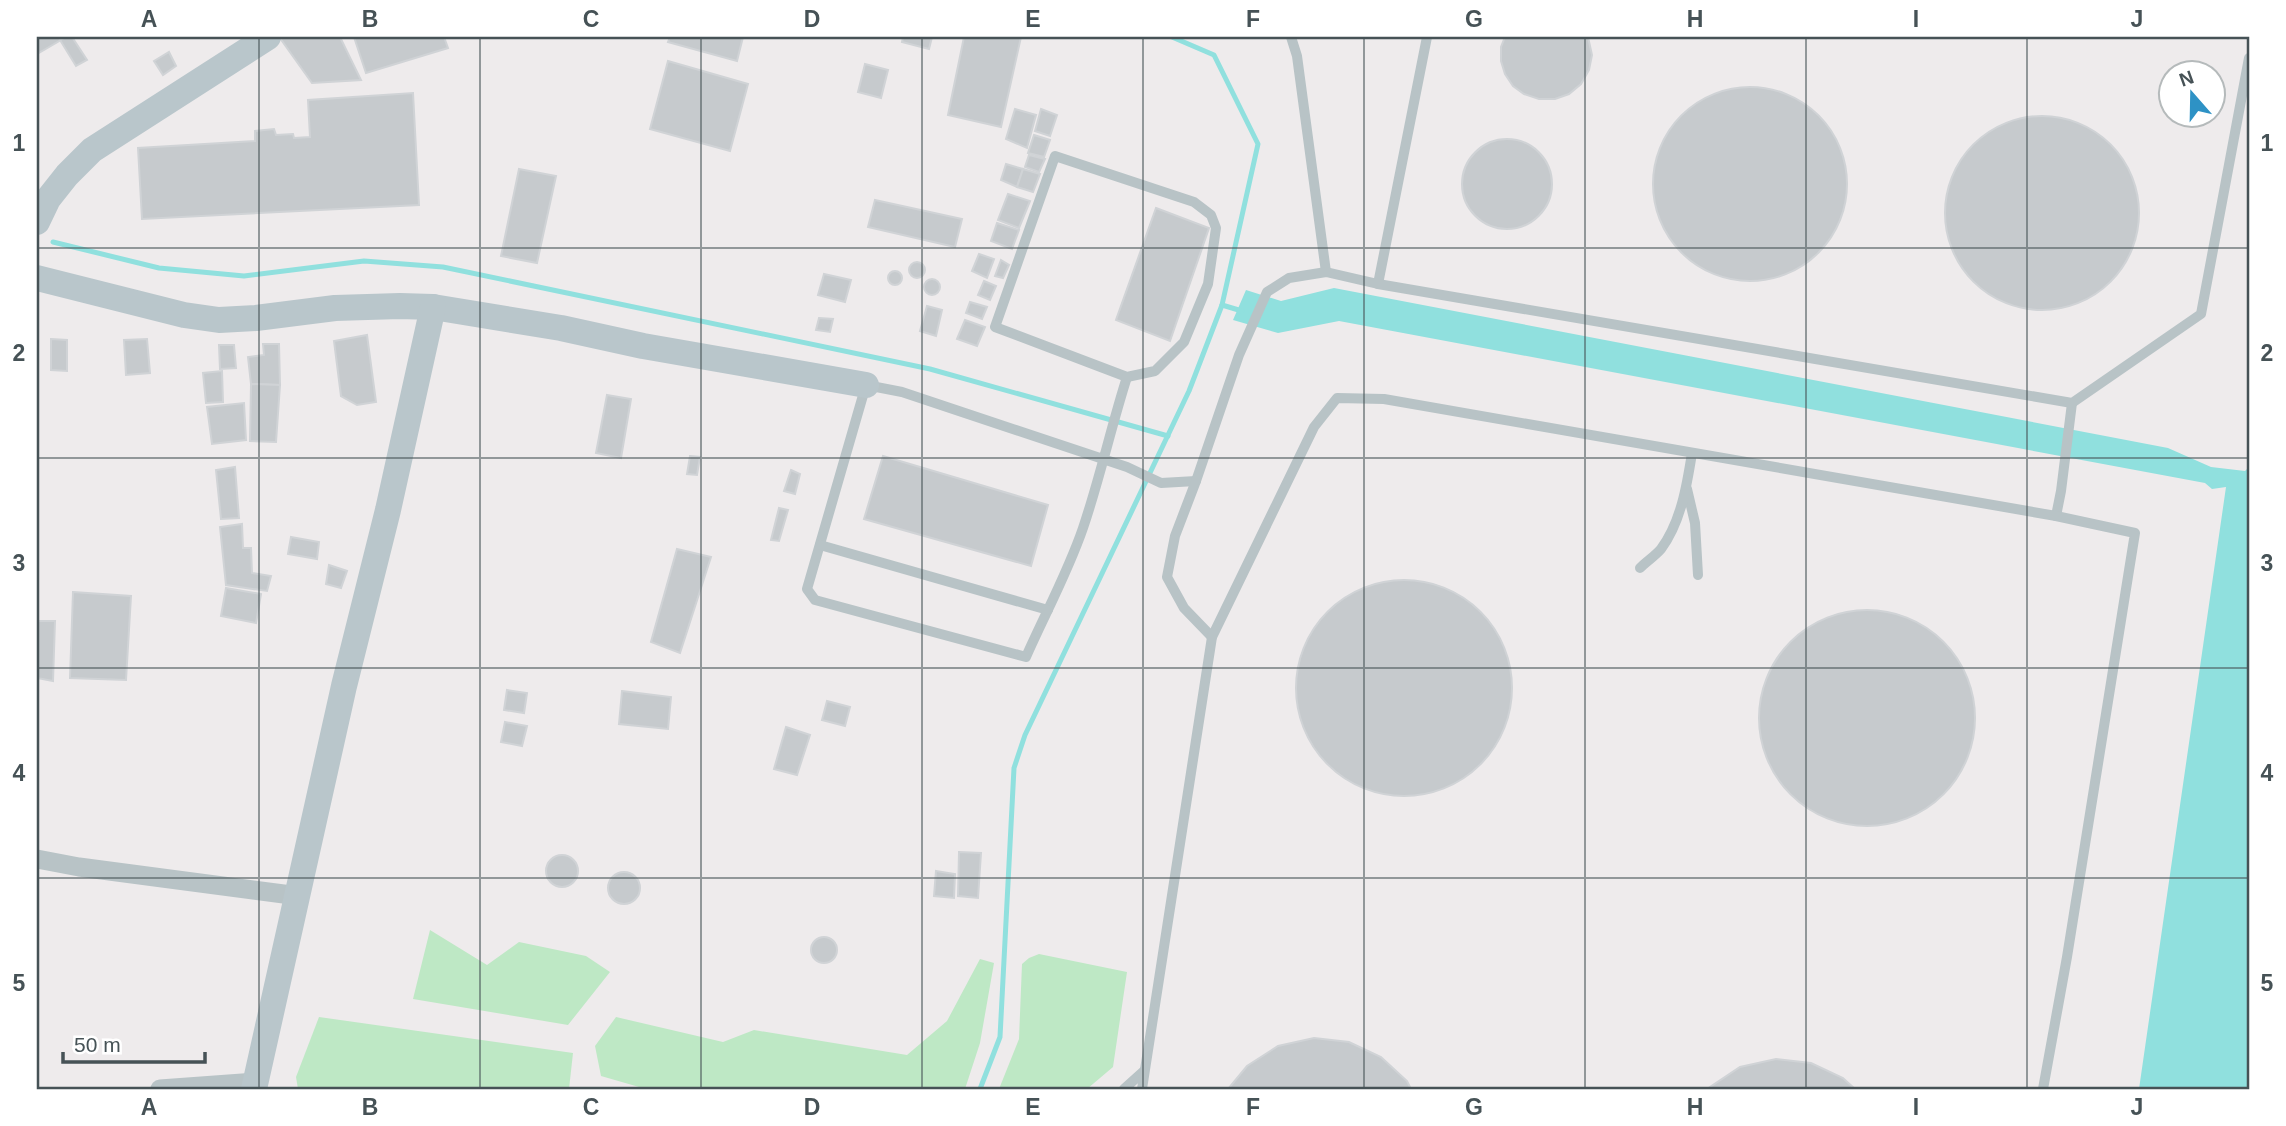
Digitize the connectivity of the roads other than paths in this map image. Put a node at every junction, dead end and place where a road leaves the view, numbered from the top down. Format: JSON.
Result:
{"nodes":[{"id":1,"x":268,"y":37,"type":"edge"},
{"id":2,"x":1291,"y":37,"type":"edge"},
{"id":3,"x":1427,"y":37,"type":"edge"},
{"id":4,"x":2249,"y":58,"type":"edge"},
{"id":5,"x":37,"y":222,"type":"edge"},
{"id":6,"x":1326,"y":272,"type":"junction"},
{"id":7,"x":37,"y":278,"type":"edge"},
{"id":8,"x":1378,"y":284,"type":"junction"},
{"id":9,"x":433,"y":307,"type":"junction"},
{"id":10,"x":1127,"y":377,"type":"junction"},
{"id":11,"x":866,"y":385,"type":"junction"},
{"id":12,"x":2071,"y":403,"type":"junction"},
{"id":13,"x":1692,"y":453,"type":"junction"},
{"id":14,"x":1103,"y":459,"type":"junction"},
{"id":15,"x":1196,"y":481,"type":"junction"},
{"id":16,"x":1687,"y":489,"type":"junction"},
{"id":17,"x":2056,"y":516,"type":"junction"},
{"id":18,"x":820,"y":545,"type":"junction"},
{"id":19,"x":1640,"y":568,"type":"dead end"},
{"id":20,"x":1698,"y":575,"type":"dead end"},
{"id":21,"x":1048,"y":610,"type":"junction"},
{"id":22,"x":1212,"y":637,"type":"junction"},
{"id":23,"x":37,"y":859,"type":"edge"},
{"id":24,"x":299,"y":896,"type":"junction"},
{"id":25,"x":1144,"y":1071,"type":"junction"},
{"id":26,"x":255,"y":1085,"type":"edge"},
{"id":27,"x":160,"y":1089,"type":"edge"},
{"id":28,"x":1124,"y":1089,"type":"edge"},
{"id":29,"x":1142,"y":1089,"type":"edge"},
{"id":30,"x":2043,"y":1089,"type":"edge"}],
"edges":[{"from":1,"to":5,"type":"street"},
{"from":2,"to":6,"type":"lane"},
{"from":3,"to":8,"type":"lane"},
{"from":4,"to":12,"type":"lane"},
{"from":6,"to":8,"type":"lane"},
{"from":6,"to":15,"type":"lane"},
{"from":7,"to":9,"type":"street"},
{"from":8,"to":12,"type":"lane"},
{"from":9,"to":11,"type":"street"},
{"from":9,"to":24,"type":"street"},
{"from":10,"to":10,"type":"lane"},
{"from":10,"to":14,"type":"lane"},
{"from":11,"to":14,"type":"lane"},
{"from":11,"to":18,"type":"lane"},
{"from":12,"to":17,"type":"lane"},
{"from":13,"to":16,"type":"lane"},
{"from":13,"to":17,"type":"lane"},
{"from":13,"to":22,"type":"lane"},
{"from":14,"to":15,"type":"lane"},
{"from":14,"to":21,"type":"lane"},
{"from":15,"to":22,"type":"lane"},
{"from":16,"to":19,"type":"lane"},
{"from":16,"to":20,"type":"lane"},
{"from":17,"to":30,"type":"lane"},
{"from":18,"to":21,"type":"lane"},
{"from":18,"to":21,"type":"lane"},
{"from":22,"to":25,"type":"lane"},
{"from":23,"to":24,"type":"street"},
{"from":24,"to":26,"type":"street"},
{"from":25,"to":28,"type":"lane"},
{"from":25,"to":29,"type":"lane"},
{"from":26,"to":27,"type":"street"}]}
